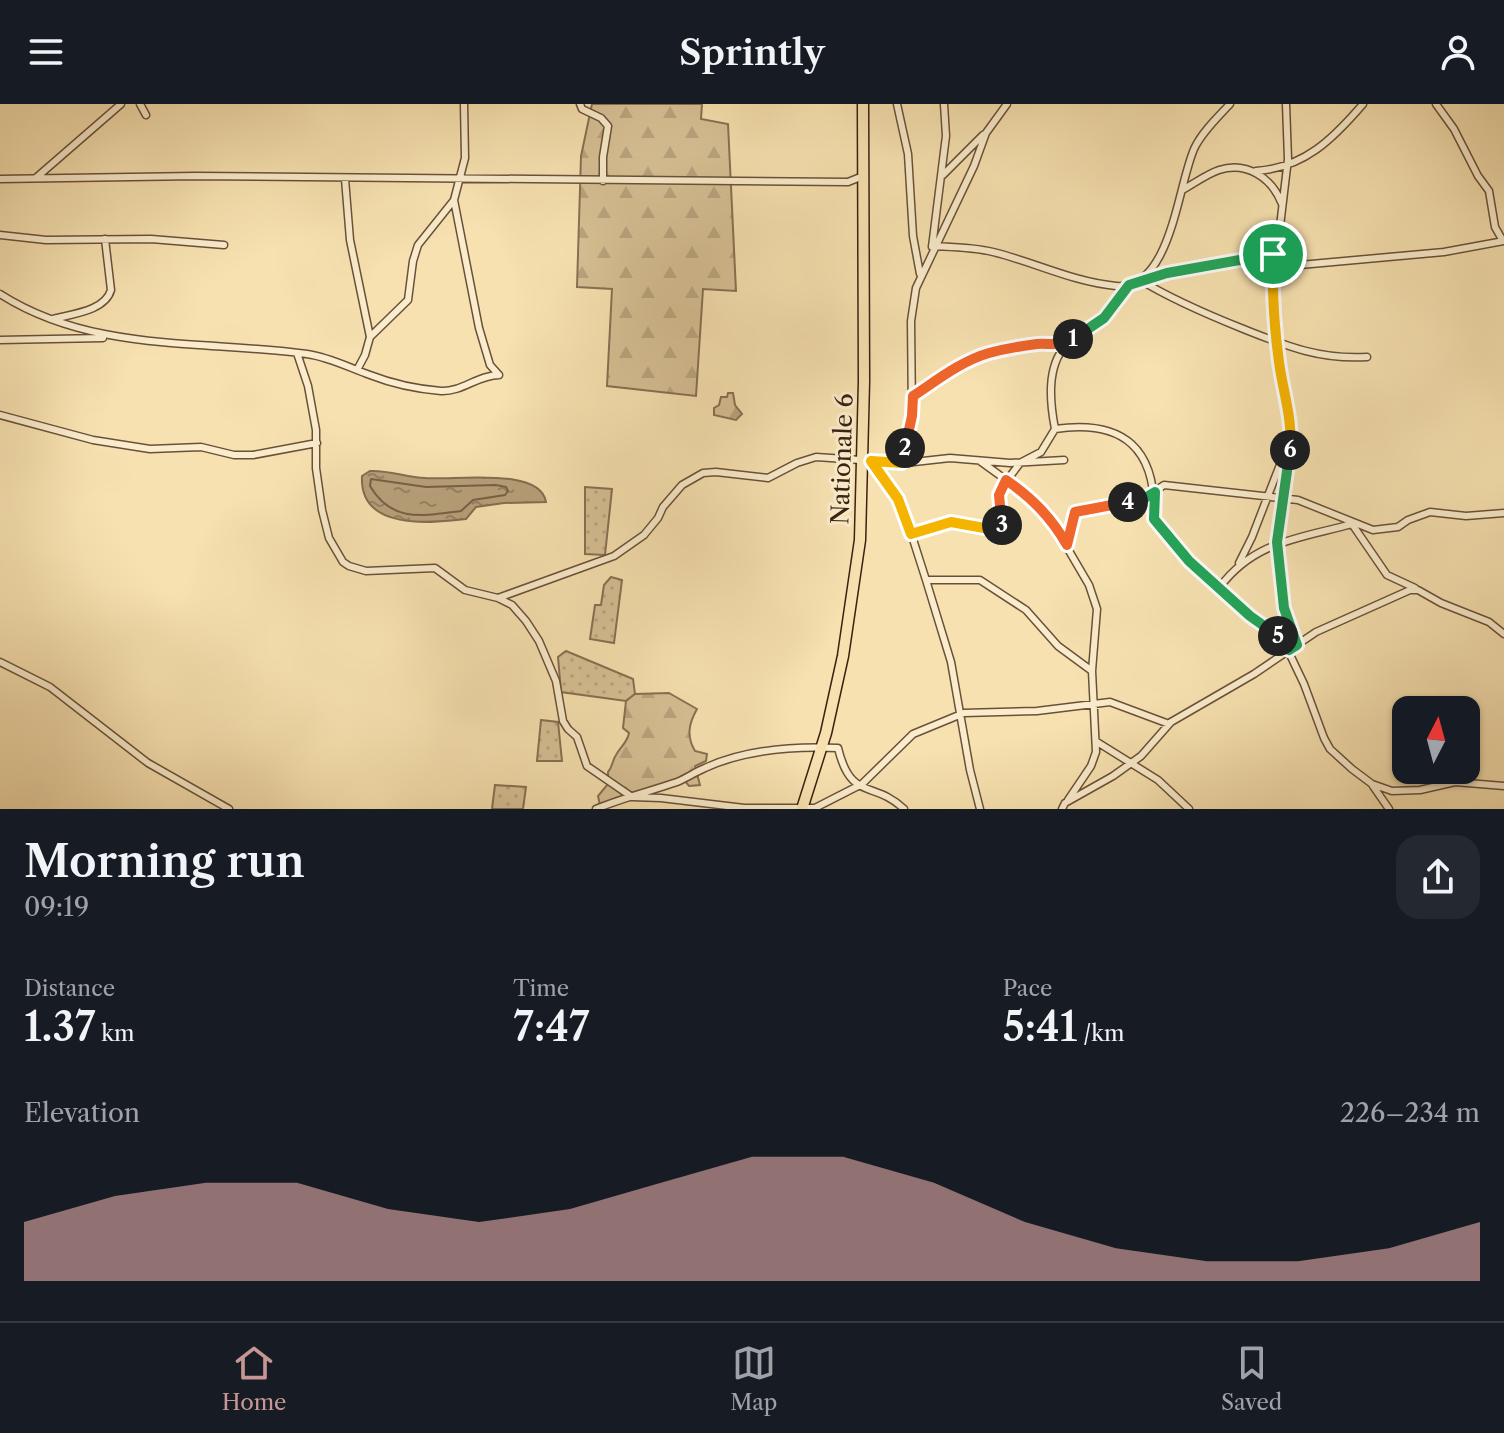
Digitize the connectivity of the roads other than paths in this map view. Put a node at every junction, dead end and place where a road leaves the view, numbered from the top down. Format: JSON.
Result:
{"nodes":[{"id":1,"x":121,"y":104,"type":"edge"},
{"id":2,"x":140,"y":104,"type":"edge"},
{"id":3,"x":464,"y":104,"type":"edge"},
{"id":4,"x":580,"y":104,"type":"edge"},
{"id":5,"x":863,"y":104,"type":"edge"},
{"id":6,"x":897,"y":104,"type":"edge"},
{"id":7,"x":944,"y":104,"type":"edge"},
{"id":8,"x":1007,"y":104,"type":"edge"},
{"id":9,"x":1230,"y":104,"type":"edge"},
{"id":10,"x":1286,"y":104,"type":"edge"},
{"id":11,"x":1363,"y":104,"type":"edge"},
{"id":12,"x":1436,"y":104,"type":"edge"},
{"id":13,"x":146,"y":115,"type":"dead end"},
{"id":14,"x":986,"y":133,"type":"junction"},
{"id":15,"x":1287,"y":166,"type":"junction"},
{"id":16,"x":1256,"y":171,"type":"junction"},
{"id":17,"x":863,"y":176,"type":"junction"},
{"id":18,"x":942,"y":176,"type":"junction"},
{"id":19,"x":37,"y":177,"type":"junction"},
{"id":20,"x":0,"y":179,"type":"edge"},
{"id":21,"x":345,"y":179,"type":"junction"},
{"id":22,"x":461,"y":180,"type":"junction"},
{"id":23,"x":603,"y":181,"type":"junction"},
{"id":24,"x":1184,"y":189,"type":"junction"},
{"id":25,"x":454,"y":200,"type":"junction"},
{"id":26,"x":1283,"y":207,"type":"junction"},
{"id":27,"x":0,"y":235,"type":"edge"},
{"id":28,"x":105,"y":239,"type":"junction"},
{"id":29,"x":1504,"y":241,"type":"edge"},
{"id":30,"x":224,"y":245,"type":"dead end"},
{"id":31,"x":932,"y":249,"type":"junction"},
{"id":32,"x":1273,"y":254,"type":"junction"},
{"id":33,"x":1272,"y":271,"type":"junction"},
{"id":34,"x":921,"y":277,"type":"junction"},
{"id":35,"x":1140,"y":280,"type":"junction"},
{"id":36,"x":1129,"y":285,"type":"junction"},
{"id":37,"x":0,"y":294,"type":"edge"},
{"id":38,"x":53,"y":319,"type":"junction"},
{"id":39,"x":114,"y":337,"type":"junction"},
{"id":40,"x":370,"y":337,"type":"junction"},
{"id":41,"x":0,"y":340,"type":"edge"},
{"id":42,"x":1276,"y":342,"type":"junction"},
{"id":43,"x":1067,"y":344,"type":"junction"},
{"id":44,"x":297,"y":353,"type":"junction"},
{"id":45,"x":1367,"y":357,"type":"dead end"},
{"id":46,"x":357,"y":370,"type":"junction"},
{"id":47,"x":913,"y":396,"type":"junction"},
{"id":48,"x":0,"y":415,"type":"edge"},
{"id":49,"x":1055,"y":429,"type":"junction"},
{"id":50,"x":1291,"y":436,"type":"junction"},
{"id":51,"x":317,"y":443,"type":"junction"},
{"id":52,"x":1064,"y":460,"type":"dead end"},
{"id":53,"x":867,"y":461,"type":"junction"},
{"id":54,"x":980,"y":461,"type":"junction"},
{"id":55,"x":902,"y":463,"type":"junction"},
{"id":56,"x":1020,"y":463,"type":"junction"},
{"id":57,"x":1006,"y":480,"type":"junction"},
{"id":58,"x":1155,"y":492,"type":"junction"},
{"id":59,"x":1268,"y":495,"type":"junction"},
{"id":60,"x":1283,"y":498,"type":"junction"},
{"id":61,"x":1504,"y":513,"type":"edge"},
{"id":62,"x":1352,"y":524,"type":"junction"},
{"id":63,"x":911,"y":534,"type":"junction"},
{"id":64,"x":1277,"y":542,"type":"junction"},
{"id":65,"x":1067,"y":545,"type":"junction"},
{"id":66,"x":1237,"y":566,"type":"junction"},
{"id":67,"x":926,"y":580,"type":"junction"},
{"id":68,"x":1220,"y":587,"type":"junction"},
{"id":69,"x":1418,"y":590,"type":"junction"},
{"id":70,"x":498,"y":598,"type":"junction"},
{"id":71,"x":1504,"y":634,"type":"edge"},
{"id":72,"x":1297,"y":645,"type":"junction"},
{"id":73,"x":1289,"y":650,"type":"junction"},
{"id":74,"x":0,"y":662,"type":"edge"},
{"id":75,"x":1092,"y":671,"type":"junction"},
{"id":76,"x":1092,"y":704,"type":"junction"},
{"id":77,"x":960,"y":714,"type":"junction"},
{"id":78,"x":1169,"y":724,"type":"junction"},
{"id":79,"x":1097,"y":742,"type":"junction"},
{"id":80,"x":822,"y":747,"type":"junction"},
{"id":81,"x":1130,"y":762,"type":"junction"},
{"id":82,"x":1372,"y":784,"type":"junction"},
{"id":83,"x":856,"y":785,"type":"junction"},
{"id":84,"x":1504,"y":786,"type":"edge"},
{"id":85,"x":632,"y":797,"type":"junction"},
{"id":86,"x":1064,"y":806,"type":"edge"},
{"id":87,"x":802,"y":808,"type":"edge"},
{"id":88,"x":229,"y":809,"type":"edge"},
{"id":89,"x":596,"y":809,"type":"edge"},
{"id":90,"x":904,"y":809,"type":"edge"},
{"id":91,"x":978,"y":809,"type":"edge"},
{"id":92,"x":1189,"y":809,"type":"edge"},
{"id":93,"x":1389,"y":809,"type":"edge"}],
"edges":[{"from":1,"to":19,"type":"street"},
{"from":2,"to":13,"type":"street"},
{"from":3,"to":22,"type":"street"},
{"from":4,"to":23,"type":"street"},
{"from":5,"to":17,"type":"main road","name":"Nationale 6"},
{"from":6,"to":34,"type":"street"},
{"from":7,"to":18,"type":"street"},
{"from":8,"to":14,"type":"street"},
{"from":9,"to":24,"type":"street"},
{"from":10,"to":15,"type":"street"},
{"from":11,"to":15,"type":"street"},
{"from":12,"to":29,"type":"street"},
{"from":14,"to":18,"type":"street"},
{"from":14,"to":31,"type":"street"},
{"from":15,"to":16,"type":"street"},
{"from":15,"to":26,"type":"street"},
{"from":16,"to":24,"type":"street"},
{"from":16,"to":26,"type":"street"},
{"from":17,"to":23,"type":"street"},
{"from":17,"to":53,"type":"main road","name":"Nationale 6"},
{"from":18,"to":31,"type":"street"},
{"from":19,"to":20,"type":"street"},
{"from":19,"to":21,"type":"street"},
{"from":21,"to":22,"type":"street"},
{"from":21,"to":40,"type":"street"},
{"from":22,"to":23,"type":"street"},
{"from":22,"to":25,"type":"street"},
{"from":24,"to":35,"type":"street"},
{"from":25,"to":40,"type":"street"},
{"from":25,"to":46,"type":"street"},
{"from":26,"to":32,"type":"street"},
{"from":27,"to":28,"type":"street"},
{"from":28,"to":30,"type":"street"},
{"from":28,"to":38,"type":"street"},
{"from":29,"to":33,"type":"street"},
{"from":31,"to":34,"type":"street"},
{"from":31,"to":36,"type":"street"},
{"from":32,"to":33,"type":"street"},
{"from":32,"to":35,"type":"street"},
{"from":33,"to":42,"type":"street"},
{"from":34,"to":47,"type":"street"},
{"from":35,"to":36,"type":"street"},
{"from":35,"to":42,"type":"street"},
{"from":36,"to":43,"type":"street"},
{"from":37,"to":38,"type":"street"},
{"from":38,"to":39,"type":"street"},
{"from":39,"to":41,"type":"street"},
{"from":39,"to":44,"type":"street"},
{"from":40,"to":46,"type":"street"},
{"from":42,"to":45,"type":"street"},
{"from":42,"to":50,"type":"street"},
{"from":43,"to":47,"type":"street"},
{"from":43,"to":49,"type":"street"},
{"from":44,"to":46,"type":"street"},
{"from":44,"to":51,"type":"street"},
{"from":47,"to":55,"type":"street"},
{"from":48,"to":51,"type":"street"},
{"from":49,"to":56,"type":"street"},
{"from":49,"to":58,"type":"street"},
{"from":50,"to":59,"type":"street"},
{"from":50,"to":60,"type":"street"},
{"from":51,"to":70,"type":"street"},
{"from":52,"to":56,"type":"street"},
{"from":53,"to":55,"type":"street"},
{"from":53,"to":63,"type":"street"},
{"from":53,"to":70,"type":"street"},
{"from":53,"to":80,"type":"main road","name":"Nationale 6"},
{"from":54,"to":55,"type":"street"},
{"from":54,"to":56,"type":"street"},
{"from":54,"to":57,"type":"street"},
{"from":56,"to":57,"type":"street"},
{"from":57,"to":63,"type":"street"},
{"from":57,"to":65,"type":"street"},
{"from":58,"to":59,"type":"street"},
{"from":58,"to":65,"type":"street"},
{"from":58,"to":68,"type":"street"},
{"from":59,"to":60,"type":"street"},
{"from":59,"to":66,"type":"street"},
{"from":60,"to":62,"type":"street"},
{"from":60,"to":64,"type":"street"},
{"from":61,"to":62,"type":"street"},
{"from":62,"to":64,"type":"street"},
{"from":62,"to":69,"type":"street"},
{"from":63,"to":67,"type":"street"},
{"from":64,"to":66,"type":"street"},
{"from":64,"to":72,"type":"street"},
{"from":65,"to":75,"type":"street"},
{"from":66,"to":68,"type":"street"},
{"from":67,"to":75,"type":"street"},
{"from":67,"to":77,"type":"street"},
{"from":68,"to":73,"type":"street"},
{"from":69,"to":71,"type":"street"},
{"from":69,"to":72,"type":"street"},
{"from":70,"to":85,"type":"street"},
{"from":72,"to":73,"type":"street"},
{"from":73,"to":78,"type":"street"},
{"from":73,"to":82,"type":"street"},
{"from":74,"to":88,"type":"street"},
{"from":75,"to":76,"type":"street"},
{"from":76,"to":77,"type":"street"},
{"from":76,"to":78,"type":"street"},
{"from":76,"to":79,"type":"street"},
{"from":77,"to":83,"type":"street"},
{"from":77,"to":91,"type":"street"},
{"from":78,"to":81,"type":"street"},
{"from":79,"to":81,"type":"street"},
{"from":79,"to":86,"type":"street"},
{"from":80,"to":83,"type":"street"},
{"from":80,"to":85,"type":"street"},
{"from":80,"to":87,"type":"main road","name":"Nationale 6"},
{"from":81,"to":86,"type":"street"},
{"from":81,"to":92,"type":"street"},
{"from":82,"to":84,"type":"street"},
{"from":82,"to":93,"type":"street"},
{"from":83,"to":87,"type":"street"},
{"from":83,"to":90,"type":"street"},
{"from":85,"to":87,"type":"street"},
{"from":85,"to":89,"type":"street"}]}
